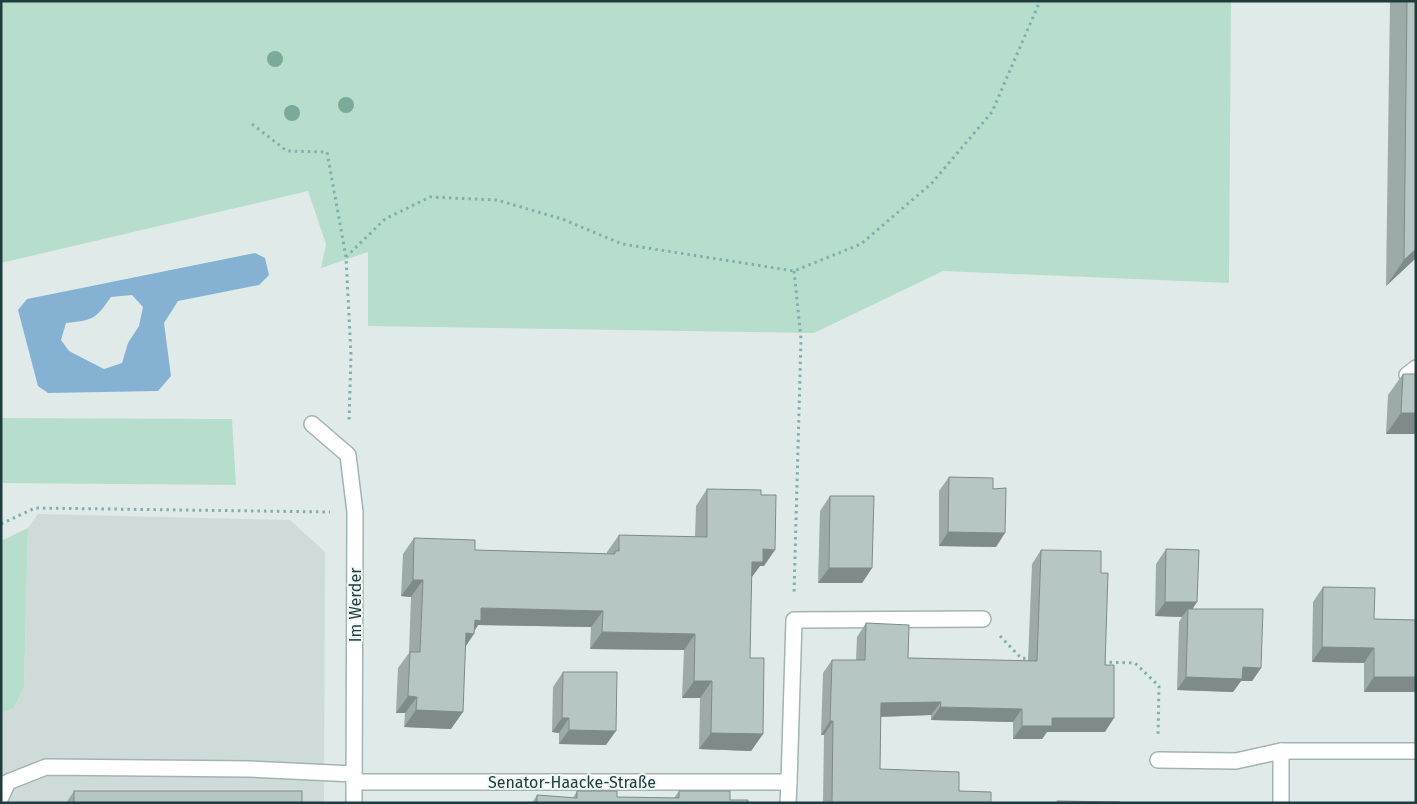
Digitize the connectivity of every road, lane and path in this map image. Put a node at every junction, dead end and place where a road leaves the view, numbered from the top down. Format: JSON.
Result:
{"nodes":[{"id":1,"x":1040,"y":1,"type":"edge"},
{"id":2,"x":252,"y":124,"type":"dead end"},
{"id":3,"x":346,"y":257,"type":"junction"},
{"id":4,"x":794,"y":270,"type":"junction"},
{"id":5,"x":312,"y":424,"type":"dead end"},
{"id":6,"x":348,"y":455,"type":"junction"},
{"id":7,"x":355,"y":512,"type":"junction"},
{"id":8,"x":1,"y":524,"type":"edge"},
{"id":9,"x":794,"y":620,"type":"junction"},
{"id":10,"x":983,"y":620,"type":"joint"},
{"id":11,"x":1040,"y":659,"type":"edge"},
{"id":12,"x":1097,"y":662,"type":"edge"},
{"id":13,"x":1281,"y":751,"type":"junction"},
{"id":14,"x":1416,"y":751,"type":"edge"},
{"id":15,"x":1158,"y":760,"type":"joint"},
{"id":16,"x":354,"y":778,"type":"junction"},
{"id":17,"x":789,"y":782,"type":"junction"},
{"id":18,"x":1,"y":797,"type":"edge"},
{"id":19,"x":354,"y":803,"type":"edge"},
{"id":20,"x":788,"y":803,"type":"edge"},
{"id":21,"x":1281,"y":803,"type":"edge"}],
"edges":[{"from":1,"to":4,"type":"path"},
{"from":2,"to":3,"type":"path"},
{"from":3,"to":4,"type":"path"},
{"from":3,"to":6,"type":"path"},
{"from":4,"to":9,"type":"path"},
{"from":5,"to":6,"type":"street"},
{"from":6,"to":7,"type":"street","name":"Im Werder"},
{"from":7,"to":8,"type":"path"},
{"from":7,"to":16,"type":"street","name":"Im Werder"},
{"from":9,"to":10,"type":"street"},
{"from":9,"to":17,"type":"street"},
{"from":10,"to":11,"type":"path"},
{"from":12,"to":15,"type":"path"},
{"from":13,"to":14,"type":"street"},
{"from":13,"to":15,"type":"street"},
{"from":13,"to":21,"type":"street"},
{"from":16,"to":17,"type":"street","name":"Senator-Haacke-Straße"},
{"from":16,"to":18,"type":"street","name":"Senator-Haacke-Straße"},
{"from":16,"to":19,"type":"street","name":"Im Werder"},
{"from":17,"to":20,"type":"street"}]}
